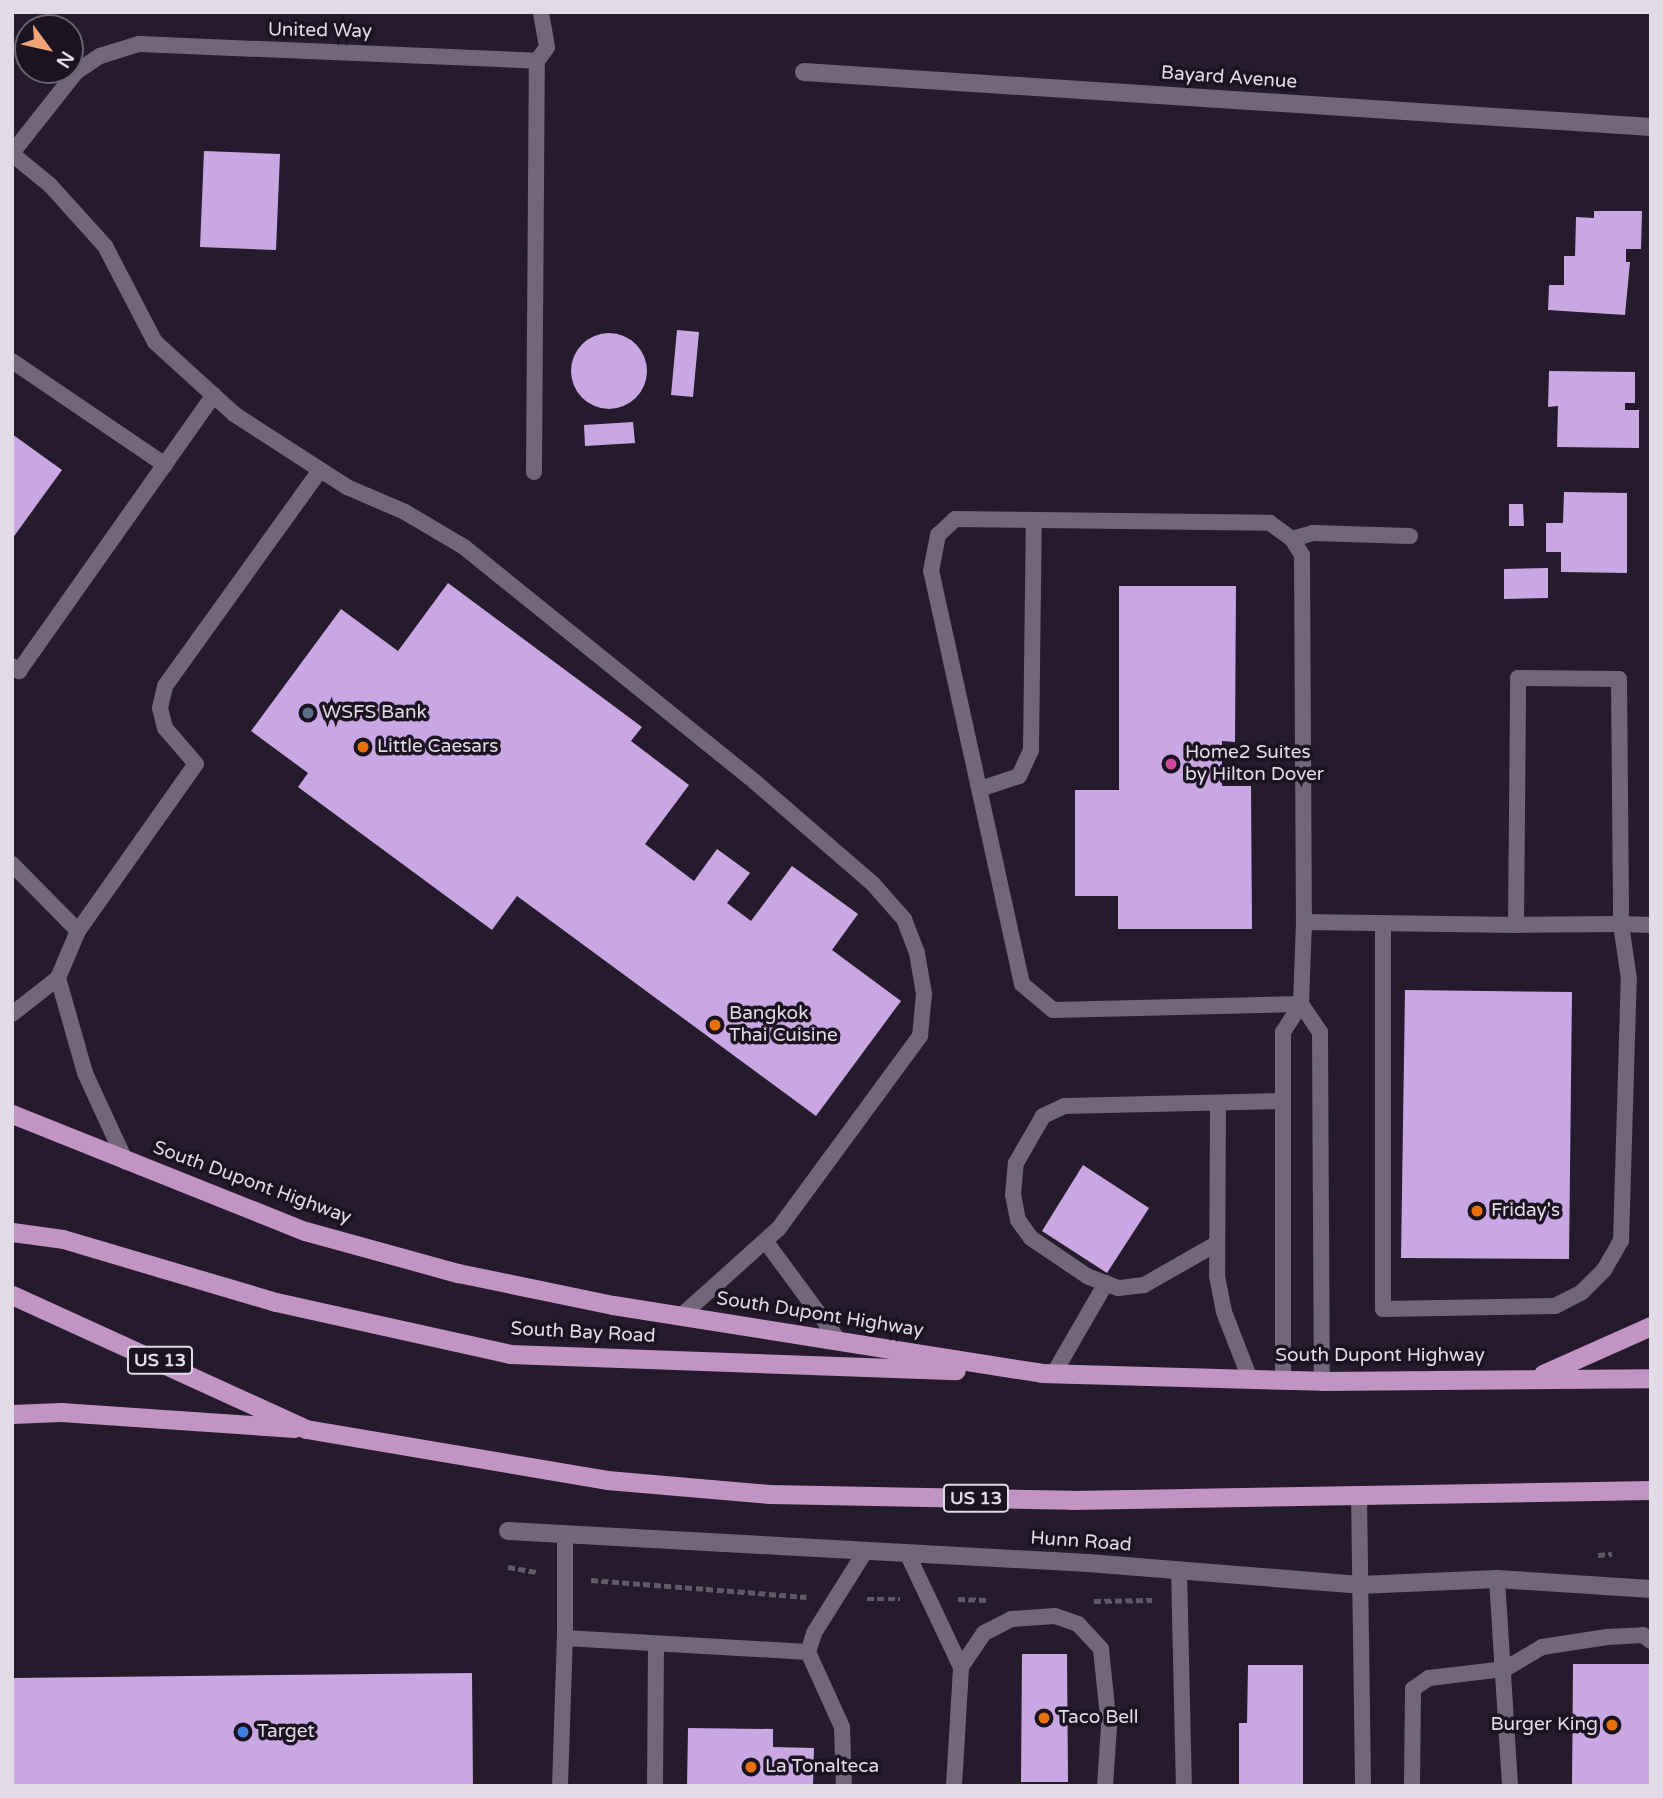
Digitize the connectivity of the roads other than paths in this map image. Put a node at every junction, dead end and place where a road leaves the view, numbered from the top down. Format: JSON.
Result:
{"nodes":[{"id":1,"x":541,"y":12,"type":"edge"},
{"id":2,"x":537,"y":61,"type":"junction"},
{"id":3,"x":804,"y":72,"type":"dead end"},
{"id":4,"x":1651,"y":127,"type":"edge"},
{"id":5,"x":12,"y":153,"type":"edge"},
{"id":6,"x":12,"y":361,"type":"edge"},
{"id":7,"x":214,"y":395,"type":"junction"},
{"id":8,"x":165,"y":465,"type":"junction"},
{"id":9,"x":320,"y":470,"type":"junction"},
{"id":10,"x":534,"y":472,"type":"dead end"},
{"id":11,"x":1034,"y":520,"type":"junction"},
{"id":12,"x":1410,"y":536,"type":"dead end"},
{"id":13,"x":1292,"y":539,"type":"junction"},
{"id":14,"x":15,"y":672,"type":"edge"},
{"id":15,"x":979,"y":789,"type":"junction"},
{"id":16,"x":12,"y":864,"type":"edge"},
{"id":17,"x":1304,"y":922,"type":"junction"},
{"id":18,"x":1383,"y":923,"type":"junction"},
{"id":19,"x":1620,"y":924,"type":"junction"},
{"id":20,"x":1516,"y":925,"type":"junction"},
{"id":21,"x":1651,"y":925,"type":"edge"},
{"id":22,"x":78,"y":931,"type":"junction"},
{"id":23,"x":58,"y":978,"type":"junction"},
{"id":24,"x":1301,"y":1004,"type":"junction"},
{"id":25,"x":12,"y":1014,"type":"edge"},
{"id":26,"x":1283,"y":1101,"type":"junction"},
{"id":27,"x":1218,"y":1103,"type":"junction"},
{"id":28,"x":12,"y":1114,"type":"edge"},
{"id":29,"x":126,"y":1162,"type":"junction"},
{"id":30,"x":12,"y":1232,"type":"edge"},
{"id":31,"x":766,"y":1242,"type":"junction"},
{"id":32,"x":1216,"y":1244,"type":"junction"},
{"id":33,"x":1106,"y":1283,"type":"junction"},
{"id":34,"x":12,"y":1295,"type":"edge"},
{"id":35,"x":681,"y":1316,"type":"junction"},
{"id":36,"x":1651,"y":1326,"type":"edge"},
{"id":37,"x":839,"y":1341,"type":"junction"},
{"id":38,"x":1047,"y":1373,"type":"junction"},
{"id":39,"x":1533,"y":1378,"type":"junction"},
{"id":40,"x":1651,"y":1378,"type":"edge"},
{"id":41,"x":1250,"y":1379,"type":"junction"},
{"id":42,"x":1283,"y":1380,"type":"junction"},
{"id":43,"x":1322,"y":1381,"type":"junction"},
{"id":44,"x":12,"y":1413,"type":"edge"},
{"id":45,"x":306,"y":1429,"type":"junction"},
{"id":46,"x":1651,"y":1490,"type":"edge"},
{"id":47,"x":1359,"y":1495,"type":"junction"},
{"id":48,"x":508,"y":1531,"type":"dead end"},
{"id":49,"x":565,"y":1534,"type":"junction"},
{"id":50,"x":866,"y":1550,"type":"junction"},
{"id":51,"x":907,"y":1553,"type":"junction"},
{"id":52,"x":1179,"y":1570,"type":"junction"},
{"id":53,"x":1497,"y":1579,"type":"junction"},
{"id":54,"x":1360,"y":1585,"type":"junction"},
{"id":55,"x":1651,"y":1589,"type":"edge"},
{"id":56,"x":565,"y":1638,"type":"junction"},
{"id":57,"x":1651,"y":1641,"type":"edge"},
{"id":58,"x":656,"y":1646,"type":"junction"},
{"id":59,"x":808,"y":1652,"type":"junction"},
{"id":60,"x":961,"y":1667,"type":"junction"},
{"id":61,"x":1505,"y":1669,"type":"junction"},
{"id":62,"x":560,"y":1786,"type":"edge"},
{"id":63,"x":655,"y":1786,"type":"edge"},
{"id":64,"x":844,"y":1786,"type":"edge"},
{"id":65,"x":954,"y":1786,"type":"edge"},
{"id":66,"x":1105,"y":1786,"type":"edge"},
{"id":67,"x":1184,"y":1786,"type":"edge"},
{"id":68,"x":1363,"y":1786,"type":"edge"},
{"id":69,"x":1412,"y":1786,"type":"edge"},
{"id":70,"x":1510,"y":1786,"type":"edge"}],
"edges":[{"from":1,"to":2,"type":"lane"},
{"from":2,"to":5,"type":"lane","name":"United Way"},
{"from":2,"to":10,"type":"lane"},
{"from":3,"to":4,"type":"street","name":"Bayard Avenue"},
{"from":5,"to":7,"type":"lane"},
{"from":6,"to":8,"type":"lane"},
{"from":7,"to":8,"type":"lane"},
{"from":7,"to":9,"type":"lane"},
{"from":8,"to":14,"type":"lane"},
{"from":9,"to":22,"type":"lane"},
{"from":9,"to":31,"type":"lane"},
{"from":11,"to":13,"type":"lane"},
{"from":11,"to":15,"type":"lane"},
{"from":11,"to":15,"type":"lane"},
{"from":12,"to":13,"type":"lane"},
{"from":13,"to":17,"type":"lane"},
{"from":15,"to":24,"type":"lane"},
{"from":16,"to":22,"type":"lane"},
{"from":17,"to":18,"type":"lane"},
{"from":17,"to":24,"type":"lane"},
{"from":18,"to":19,"type":"lane"},
{"from":18,"to":20,"type":"lane"},
{"from":19,"to":20,"type":"lane"},
{"from":19,"to":20,"type":"lane"},
{"from":19,"to":21,"type":"lane"},
{"from":22,"to":23,"type":"lane"},
{"from":23,"to":25,"type":"lane"},
{"from":23,"to":29,"type":"lane"},
{"from":24,"to":26,"type":"lane"},
{"from":24,"to":43,"type":"lane"},
{"from":26,"to":27,"type":"lane"},
{"from":26,"to":42,"type":"lane"},
{"from":27,"to":32,"type":"lane"},
{"from":27,"to":33,"type":"lane"},
{"from":28,"to":29,"type":"highway","name":"South Dupont Highway"},
{"from":29,"to":35,"type":"highway","name":"South Dupont Highway"},
{"from":30,"to":38,"type":"highway","name":"South Bay Road"},
{"from":31,"to":35,"type":"lane"},
{"from":31,"to":37,"type":"lane"},
{"from":32,"to":33,"type":"lane"},
{"from":32,"to":41,"type":"lane"},
{"from":33,"to":38,"type":"lane"},
{"from":34,"to":45,"type":"highway","number":"US 13"},
{"from":35,"to":37,"type":"highway","name":"South Dupont Highway"},
{"from":36,"to":39,"type":"highway"},
{"from":37,"to":38,"type":"highway","name":"South Dupont Highway"},
{"from":38,"to":41,"type":"highway","name":"South Dupont Highway"},
{"from":39,"to":40,"type":"highway","name":"South Dupont Highway"},
{"from":39,"to":43,"type":"highway","name":"South Dupont Highway"},
{"from":41,"to":42,"type":"highway","name":"South Dupont Highway"},
{"from":42,"to":43,"type":"highway","name":"South Dupont Highway"},
{"from":44,"to":45,"type":"highway"},
{"from":45,"to":47,"type":"highway","number":"US 13"},
{"from":46,"to":47,"type":"highway","number":"US 13"},
{"from":47,"to":54,"type":"lane"},
{"from":48,"to":49,"type":"street","name":"Hunn Road"},
{"from":49,"to":50,"type":"street","name":"Hunn Road"},
{"from":49,"to":56,"type":"lane"},
{"from":50,"to":51,"type":"street","name":"Hunn Road"},
{"from":50,"to":59,"type":"lane"},
{"from":51,"to":52,"type":"street","name":"Hunn Road"},
{"from":51,"to":60,"type":"lane"},
{"from":52,"to":54,"type":"street","name":"Hunn Road"},
{"from":52,"to":67,"type":"lane"},
{"from":53,"to":54,"type":"street","name":"Hunn Road"},
{"from":53,"to":55,"type":"street","name":"Hunn Road"},
{"from":53,"to":61,"type":"lane"},
{"from":54,"to":68,"type":"lane"},
{"from":56,"to":58,"type":"lane"},
{"from":56,"to":62,"type":"lane"},
{"from":57,"to":61,"type":"lane"},
{"from":58,"to":59,"type":"lane"},
{"from":58,"to":63,"type":"lane"},
{"from":59,"to":64,"type":"lane"},
{"from":60,"to":65,"type":"lane"},
{"from":60,"to":66,"type":"lane"},
{"from":61,"to":69,"type":"lane"},
{"from":61,"to":70,"type":"lane"}]}
